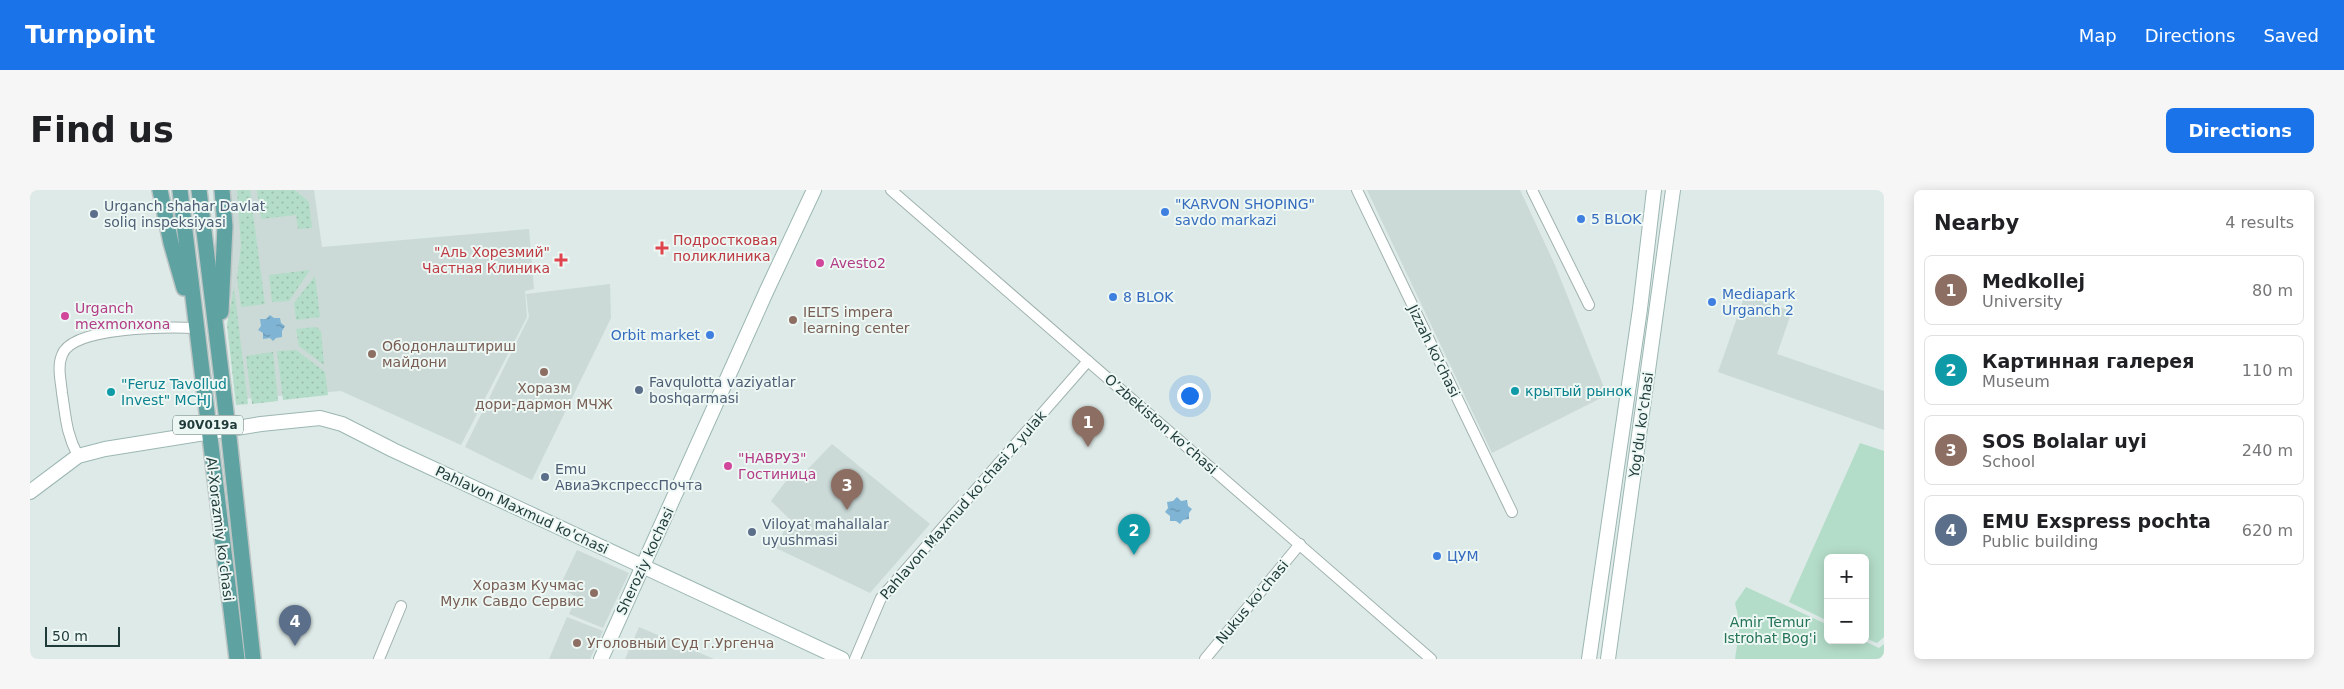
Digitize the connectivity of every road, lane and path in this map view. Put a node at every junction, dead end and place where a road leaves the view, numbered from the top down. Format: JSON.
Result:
{"nodes":[{"id":1,"x":160,"y":190,"type":"edge"},
{"id":2,"x":180,"y":190,"type":"edge"},
{"id":3,"x":199,"y":190,"type":"edge"},
{"id":4,"x":222,"y":190,"type":"edge"},
{"id":5,"x":814,"y":190,"type":"edge"},
{"id":6,"x":890,"y":190,"type":"edge"},
{"id":7,"x":1357,"y":190,"type":"edge"},
{"id":8,"x":1532,"y":190,"type":"edge"},
{"id":9,"x":1654,"y":190,"type":"edge"},
{"id":10,"x":1673,"y":190,"type":"edge"},
{"id":11,"x":1589,"y":305,"type":"dead end"},
{"id":12,"x":196,"y":328,"type":"junction"},
{"id":13,"x":219,"y":356,"type":"junction"},
{"id":14,"x":1088,"y":361,"type":"junction"},
{"id":15,"x":228,"y":430,"type":"junction"},
{"id":16,"x":209,"y":432,"type":"junction"},
{"id":17,"x":78,"y":456,"type":"junction"},
{"id":18,"x":30,"y":492,"type":"edge"},
{"id":19,"x":1512,"y":512,"type":"dead end"},
{"id":20,"x":1300,"y":544,"type":"junction"},
{"id":21,"x":643,"y":566,"type":"junction"},
{"id":22,"x":401,"y":606,"type":"dead end"},
{"id":23,"x":236,"y":659,"type":"edge"},
{"id":24,"x":253,"y":659,"type":"edge"},
{"id":25,"x":379,"y":659,"type":"edge"},
{"id":26,"x":601,"y":659,"type":"edge"},
{"id":27,"x":842,"y":659,"type":"edge"},
{"id":28,"x":855,"y":659,"type":"edge"},
{"id":29,"x":1204,"y":659,"type":"edge"},
{"id":30,"x":1432,"y":659,"type":"edge"},
{"id":31,"x":1589,"y":659,"type":"edge"},
{"id":32,"x":1608,"y":659,"type":"edge"}],
"edges":[{"from":1,"to":12,"type":"main road"},
{"from":2,"to":12,"type":"main road","name":"Al-Xorazmiy ko’chasi","number":"90V019a"},
{"from":3,"to":13,"type":"main road","name":"Al-Xorazmiy ko’chasi","number":"90V019a"},
{"from":4,"to":13,"type":"main road"},
{"from":5,"to":21,"type":"main road","name":"Sheroziy kochasi"},
{"from":6,"to":14,"type":"street","name":"O’zbekiston ko‘chasi"},
{"from":7,"to":19,"type":"street","name":"Jizzah ko'chasi"},
{"from":8,"to":11,"type":"street"},
{"from":9,"to":31,"type":"main road","name":"Yog'du ko'chasi"},
{"from":10,"to":32,"type":"main road","name":"Yog'du ko'chasi"},
{"from":12,"to":16,"type":"main road","name":"Al-Xorazmiy ko’chasi","number":"90V019a"},
{"from":12,"to":17,"type":"street"},
{"from":13,"to":15,"type":"main road","name":"Al-Xorazmiy ko’chasi","number":"90V019a"},
{"from":14,"to":20,"type":"street","name":"O’zbekiston ko‘chasi"},
{"from":14,"to":28,"type":"street","name":"Pahlavon Maxmud ko'chasi 2 yulak"},
{"from":15,"to":16,"type":"main road","name":"Pahlavon Maxmud ko'chasi"},
{"from":15,"to":21,"type":"main road","name":"Pahlavon Maxmud ko'chasi"},
{"from":15,"to":24,"type":"main road","name":"Al-Xorazmiy ko’chasi","number":"90V019a"},
{"from":16,"to":17,"type":"main road","name":"Pahlavon Maxmud ko'chasi"},
{"from":16,"to":23,"type":"main road","name":"Al-Xorazmiy ko’chasi","number":"90V019a"},
{"from":17,"to":18,"type":"main road"},
{"from":20,"to":29,"type":"street","name":"Nukus ko'chasi"},
{"from":20,"to":30,"type":"street","name":"O’zbekiston ko‘chasi"},
{"from":21,"to":26,"type":"main road","name":"Sheroziy kochasi"},
{"from":21,"to":27,"type":"main road","name":"Pahlavon Maxmud ko'chasi"},
{"from":22,"to":25,"type":"street"}]}
